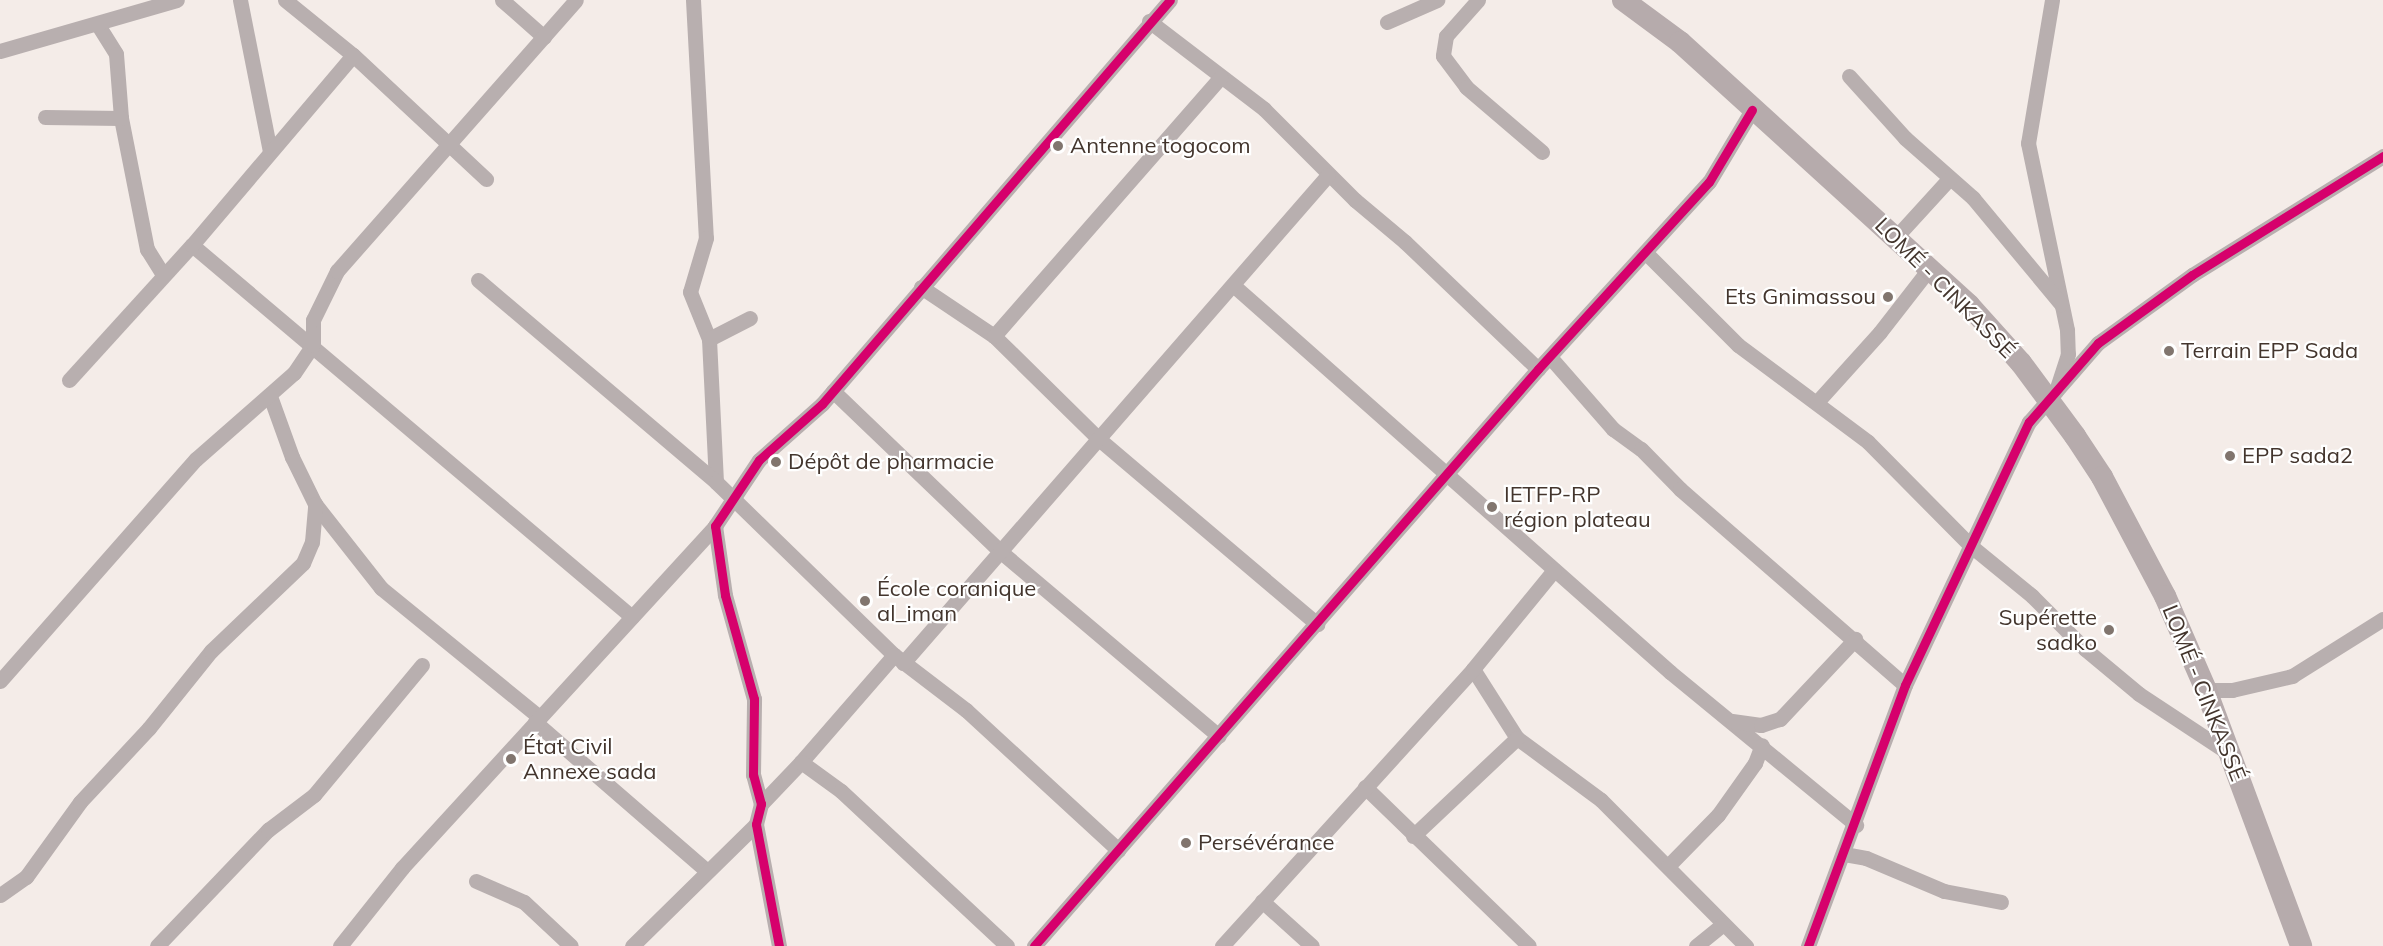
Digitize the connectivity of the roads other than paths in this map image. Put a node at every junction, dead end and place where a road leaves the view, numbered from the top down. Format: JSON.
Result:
{"nodes":[{"id":1,"x":177,"y":0,"type":"edge"},
{"id":2,"x":240,"y":0,"type":"edge"},
{"id":3,"x":285,"y":0,"type":"edge"},
{"id":4,"x":502,"y":0,"type":"edge"},
{"id":5,"x":576,"y":0,"type":"edge"},
{"id":6,"x":693,"y":0,"type":"edge"},
{"id":7,"x":1170,"y":0,"type":"edge"},
{"id":8,"x":1437,"y":0,"type":"edge"},
{"id":9,"x":1478,"y":0,"type":"edge"},
{"id":10,"x":1623,"y":0,"type":"edge"},
{"id":11,"x":2052,"y":0,"type":"edge"},
{"id":12,"x":1149,"y":21,"type":"junction"},
{"id":13,"x":1387,"y":22,"type":"dead end"},
{"id":14,"x":98,"y":25,"type":"junction"},
{"id":15,"x":544,"y":37,"type":"junction"},
{"id":16,"x":0,"y":51,"type":"edge"},
{"id":17,"x":353,"y":55,"type":"junction"},
{"id":18,"x":1849,"y":76,"type":"dead end"},
{"id":19,"x":1221,"y":77,"type":"junction"},
{"id":20,"x":1752,"y":110,"type":"junction"},
{"id":21,"x":45,"y":117,"type":"dead end"},
{"id":22,"x":121,"y":118,"type":"junction"},
{"id":23,"x":447,"y":146,"type":"junction"},
{"id":24,"x":270,"y":151,"type":"junction"},
{"id":25,"x":1542,"y":152,"type":"dead end"},
{"id":26,"x":2383,"y":156,"type":"edge"},
{"id":27,"x":1328,"y":175,"type":"junction"},
{"id":28,"x":486,"y":179,"type":"dead end"},
{"id":29,"x":1949,"y":179,"type":"junction"},
{"id":30,"x":1896,"y":237,"type":"junction"},
{"id":31,"x":192,"y":244,"type":"junction"},
{"id":32,"x":1646,"y":253,"type":"junction"},
{"id":33,"x":1929,"y":268,"type":"junction"},
{"id":34,"x":163,"y":275,"type":"junction"},
{"id":35,"x":478,"y":280,"type":"dead end"},
{"id":36,"x":1233,"y":285,"type":"junction"},
{"id":37,"x":921,"y":287,"type":"junction"},
{"id":38,"x":2063,"y":307,"type":"junction"},
{"id":39,"x":750,"y":318,"type":"dead end"},
{"id":40,"x":994,"y":336,"type":"junction"},
{"id":41,"x":709,"y":339,"type":"junction"},
{"id":42,"x":313,"y":345,"type":"junction"},
{"id":43,"x":1550,"y":357,"type":"junction"},
{"id":44,"x":1538,"y":369,"type":"junction"},
{"id":45,"x":69,"y":380,"type":"dead end"},
{"id":46,"x":833,"y":391,"type":"junction"},
{"id":47,"x":2051,"y":394,"type":"junction"},
{"id":48,"x":270,"y":396,"type":"junction"},
{"id":49,"x":1817,"y":402,"type":"junction"},
{"id":50,"x":1100,"y":440,"type":"junction"},
{"id":51,"x":1447,"y":477,"type":"junction"},
{"id":52,"x":716,"y":482,"type":"junction"},
{"id":53,"x":731,"y":498,"type":"junction"},
{"id":54,"x":315,"y":504,"type":"junction"},
{"id":55,"x":715,"y":526,"type":"junction"},
{"id":56,"x":1971,"y":546,"type":"junction"},
{"id":57,"x":1002,"y":552,"type":"junction"},
{"id":58,"x":1554,"y":570,"type":"junction"},
{"id":59,"x":632,"y":617,"type":"junction"},
{"id":60,"x":2383,"y":619,"type":"edge"},
{"id":61,"x":1317,"y":624,"type":"junction"},
{"id":62,"x":1855,"y":639,"type":"junction"},
{"id":63,"x":898,"y":659,"type":"junction"},
{"id":64,"x":422,"y":665,"type":"dead end"},
{"id":65,"x":1473,"y":669,"type":"junction"},
{"id":66,"x":0,"y":681,"type":"edge"},
{"id":67,"x":1905,"y":685,"type":"junction"},
{"id":68,"x":2206,"y":690,"type":"junction"},
{"id":69,"x":537,"y":720,"type":"junction"},
{"id":70,"x":1732,"y":721,"type":"junction"},
{"id":71,"x":1219,"y":736,"type":"junction"},
{"id":72,"x":1517,"y":738,"type":"junction"},
{"id":73,"x":1762,"y":745,"type":"junction"},
{"id":74,"x":2230,"y":754,"type":"junction"},
{"id":75,"x":801,"y":762,"type":"junction"},
{"id":76,"x":1365,"y":787,"type":"junction"},
{"id":77,"x":761,"y":804,"type":"junction"},
{"id":78,"x":756,"y":824,"type":"junction"},
{"id":79,"x":1856,"y":825,"type":"junction"},
{"id":80,"x":1413,"y":836,"type":"junction"},
{"id":81,"x":1118,"y":850,"type":"junction"},
{"id":82,"x":1844,"y":854,"type":"junction"},
{"id":83,"x":1668,"y":866,"type":"junction"},
{"id":84,"x":706,"y":870,"type":"junction"},
{"id":85,"x":476,"y":881,"type":"dead end"},
{"id":86,"x":0,"y":895,"type":"edge"},
{"id":87,"x":1262,"y":901,"type":"junction"},
{"id":88,"x":2001,"y":902,"type":"dead end"},
{"id":89,"x":1722,"y":925,"type":"junction"},
{"id":90,"x":345,"y":944,"type":"edge"},
{"id":91,"x":157,"y":946,"type":"edge"},
{"id":92,"x":571,"y":946,"type":"edge"},
{"id":93,"x":632,"y":946,"type":"edge"},
{"id":94,"x":778,"y":946,"type":"edge"},
{"id":95,"x":1007,"y":946,"type":"edge"},
{"id":96,"x":1034,"y":946,"type":"edge"},
{"id":97,"x":1222,"y":946,"type":"edge"},
{"id":98,"x":1312,"y":946,"type":"edge"},
{"id":99,"x":1529,"y":946,"type":"edge"},
{"id":100,"x":1696,"y":946,"type":"edge"},
{"id":101,"x":1746,"y":946,"type":"edge"},
{"id":102,"x":1808,"y":946,"type":"edge"},
{"id":103,"x":2301,"y":946,"type":"edge"}],
"edges":[{"from":1,"to":14,"type":"street"},
{"from":2,"to":24,"type":"street"},
{"from":3,"to":17,"type":"street"},
{"from":4,"to":15,"type":"street"},
{"from":5,"to":15,"type":"street"},
{"from":6,"to":41,"type":"street"},
{"from":7,"to":12,"type":"street"},
{"from":8,"to":13,"type":"street"},
{"from":9,"to":25,"type":"street"},
{"from":10,"to":20,"type":"highway","name":"LOMÉ - CINKASSÉ"},
{"from":11,"to":38,"type":"street"},
{"from":12,"to":19,"type":"street"},
{"from":12,"to":37,"type":"street"},
{"from":14,"to":16,"type":"street"},
{"from":14,"to":22,"type":"street"},
{"from":15,"to":23,"type":"street"},
{"from":17,"to":23,"type":"street"},
{"from":17,"to":24,"type":"street"},
{"from":18,"to":29,"type":"street"},
{"from":19,"to":27,"type":"street"},
{"from":19,"to":40,"type":"street"},
{"from":20,"to":30,"type":"highway","name":"LOMÉ - CINKASSÉ"},
{"from":20,"to":32,"type":"street"},
{"from":21,"to":22,"type":"street"},
{"from":22,"to":34,"type":"street"},
{"from":23,"to":28,"type":"street"},
{"from":23,"to":42,"type":"street"},
{"from":24,"to":31,"type":"street"},
{"from":26,"to":47,"type":"street"},
{"from":27,"to":36,"type":"street"},
{"from":27,"to":44,"type":"street"},
{"from":29,"to":30,"type":"street"},
{"from":29,"to":38,"type":"street"},
{"from":30,"to":33,"type":"highway","name":"LOMÉ - CINKASSÉ"},
{"from":31,"to":34,"type":"street"},
{"from":31,"to":42,"type":"street"},
{"from":32,"to":43,"type":"street"},
{"from":32,"to":49,"type":"street"},
{"from":33,"to":47,"type":"highway","name":"LOMÉ - CINKASSÉ"},
{"from":33,"to":49,"type":"street"},
{"from":34,"to":45,"type":"street"},
{"from":35,"to":52,"type":"street"},
{"from":36,"to":50,"type":"street"},
{"from":36,"to":51,"type":"street"},
{"from":37,"to":40,"type":"street"},
{"from":37,"to":46,"type":"street"},
{"from":38,"to":47,"type":"street"},
{"from":39,"to":41,"type":"street"},
{"from":40,"to":50,"type":"street"},
{"from":41,"to":52,"type":"street"},
{"from":42,"to":48,"type":"street"},
{"from":42,"to":59,"type":"street"},
{"from":43,"to":44,"type":"street"},
{"from":43,"to":62,"type":"street"},
{"from":44,"to":51,"type":"street"},
{"from":46,"to":53,"type":"street"},
{"from":46,"to":57,"type":"street"},
{"from":47,"to":56,"type":"street"},
{"from":47,"to":68,"type":"highway","name":"LOMÉ - CINKASSÉ"},
{"from":48,"to":54,"type":"street"},
{"from":48,"to":66,"type":"street"},
{"from":49,"to":56,"type":"street"},
{"from":50,"to":57,"type":"street"},
{"from":50,"to":61,"type":"street"},
{"from":51,"to":58,"type":"street"},
{"from":51,"to":61,"type":"street"},
{"from":52,"to":53,"type":"street"},
{"from":53,"to":55,"type":"street"},
{"from":53,"to":63,"type":"street"},
{"from":54,"to":69,"type":"street"},
{"from":54,"to":86,"type":"street"},
{"from":55,"to":59,"type":"street"},
{"from":55,"to":77,"type":"street"},
{"from":56,"to":67,"type":"street"},
{"from":56,"to":74,"type":"street"},
{"from":57,"to":63,"type":"street"},
{"from":57,"to":71,"type":"street"},
{"from":58,"to":65,"type":"street"},
{"from":58,"to":70,"type":"street"},
{"from":59,"to":69,"type":"street"},
{"from":60,"to":68,"type":"street"},
{"from":61,"to":71,"type":"street"},
{"from":62,"to":67,"type":"street"},
{"from":62,"to":70,"type":"street"},
{"from":63,"to":75,"type":"street"},
{"from":63,"to":81,"type":"street"},
{"from":64,"to":91,"type":"street"},
{"from":65,"to":72,"type":"street"},
{"from":65,"to":76,"type":"street"},
{"from":67,"to":79,"type":"street"},
{"from":68,"to":74,"type":"highway","name":"LOMÉ - CINKASSÉ"},
{"from":69,"to":84,"type":"street"},
{"from":69,"to":90,"type":"street"},
{"from":70,"to":73,"type":"street"},
{"from":71,"to":81,"type":"street"},
{"from":72,"to":80,"type":"street"},
{"from":72,"to":83,"type":"street"},
{"from":73,"to":79,"type":"street"},
{"from":73,"to":83,"type":"street"},
{"from":74,"to":103,"type":"highway","name":"LOMÉ - CINKASSÉ"},
{"from":75,"to":77,"type":"street"},
{"from":75,"to":95,"type":"street"},
{"from":76,"to":80,"type":"street"},
{"from":76,"to":87,"type":"street"},
{"from":77,"to":78,"type":"street"},
{"from":78,"to":84,"type":"street"},
{"from":78,"to":94,"type":"street"},
{"from":79,"to":82,"type":"street"},
{"from":80,"to":99,"type":"street"},
{"from":81,"to":96,"type":"street"},
{"from":82,"to":88,"type":"street"},
{"from":82,"to":102,"type":"street"},
{"from":83,"to":89,"type":"street"},
{"from":84,"to":93,"type":"street"},
{"from":85,"to":92,"type":"street"},
{"from":87,"to":97,"type":"street"},
{"from":87,"to":98,"type":"street"},
{"from":89,"to":100,"type":"street"},
{"from":89,"to":101,"type":"street"}]}
